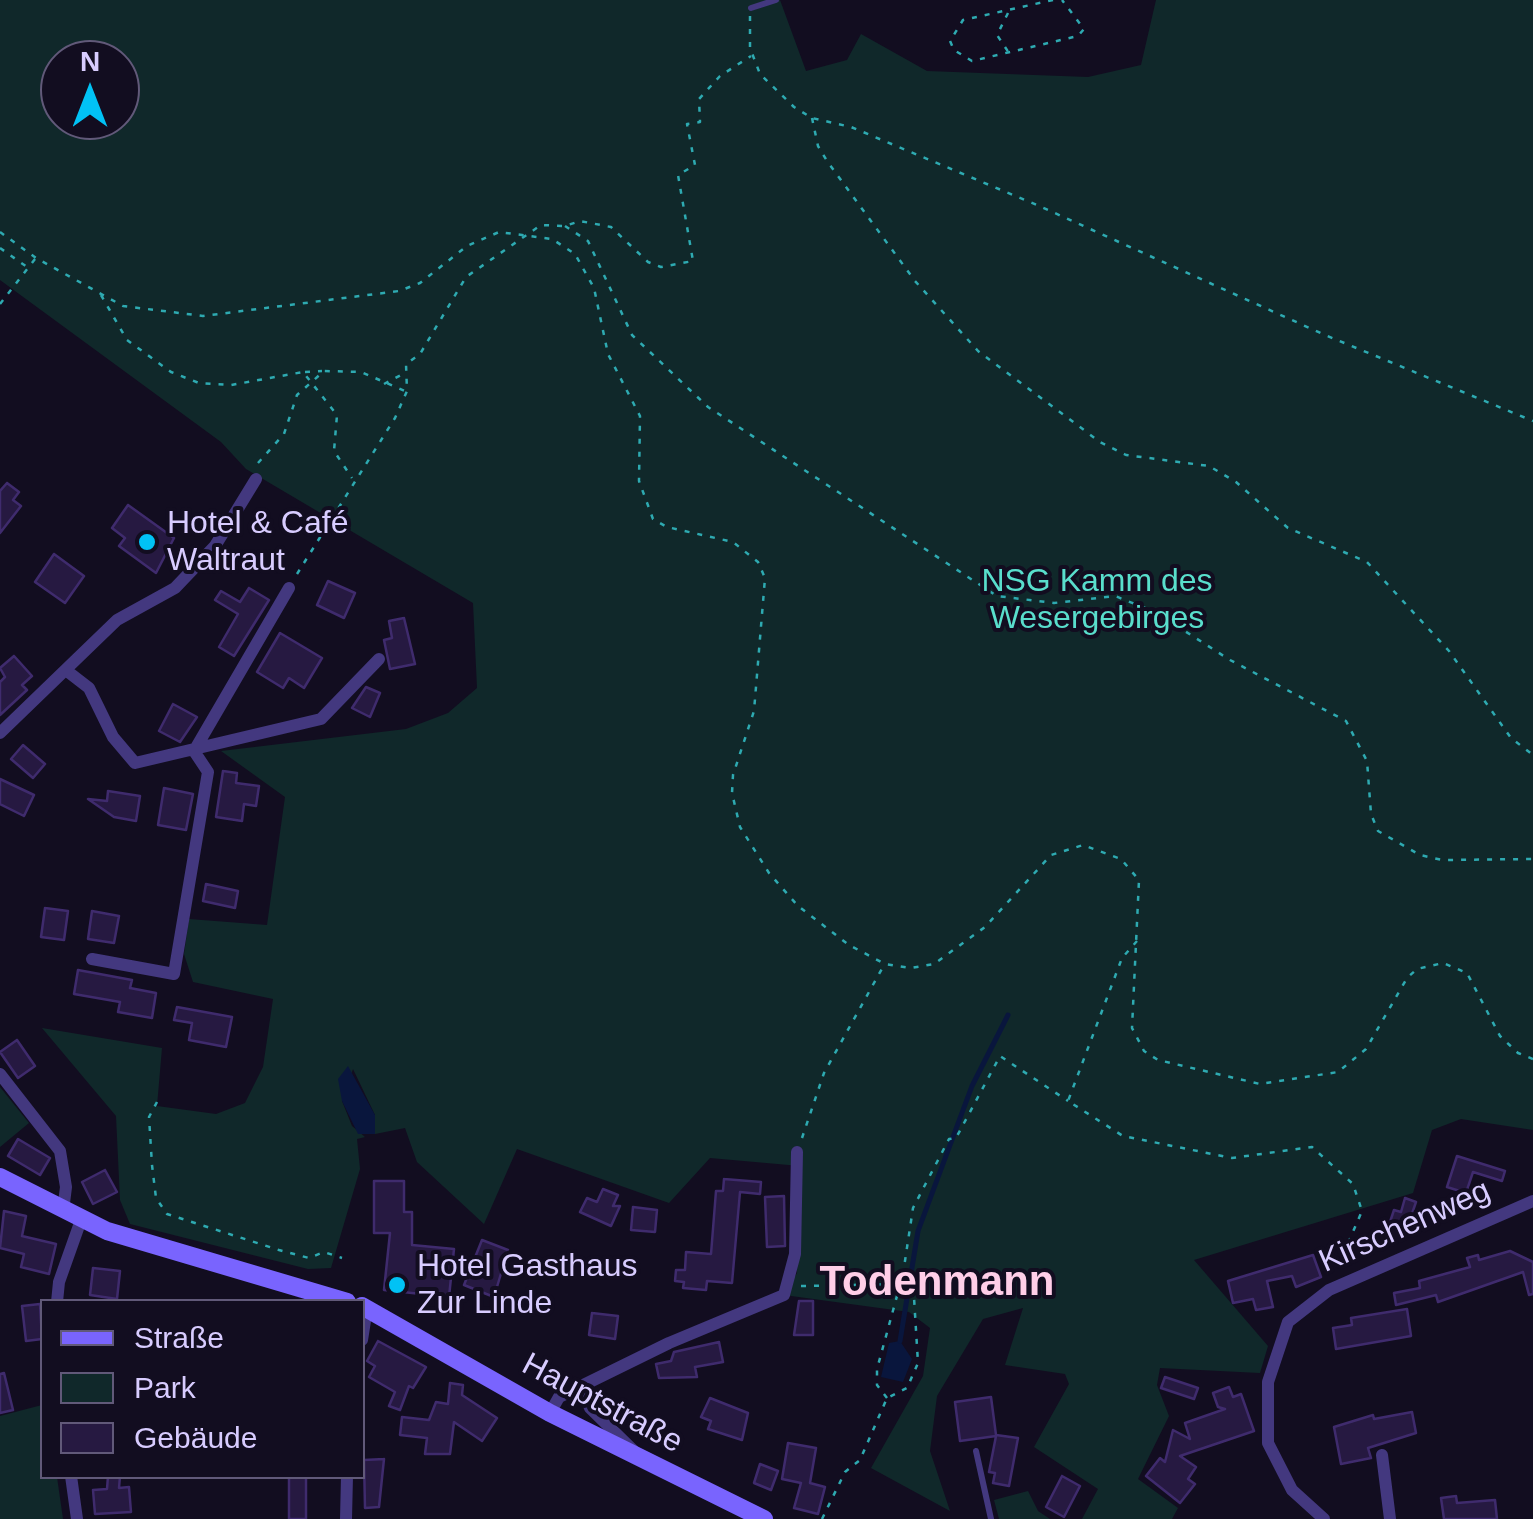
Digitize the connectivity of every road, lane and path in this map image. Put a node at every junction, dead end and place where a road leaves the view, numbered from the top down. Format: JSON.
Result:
{"nodes":[{"id":1,"x":776,"y":0,"type":"edge"},
{"id":2,"x":1020,"y":0,"type":"edge"},
{"id":3,"x":1062,"y":0,"type":"edge"},
{"id":4,"x":1050,"y":1,"type":"edge"},
{"id":5,"x":751,"y":8,"type":"joint"},
{"id":6,"x":1021,"y":9,"type":"junction"},
{"id":7,"x":1009,"y":11,"type":"junction"},
{"id":8,"x":1010,"y":54,"type":"junction"},
{"id":9,"x":752,"y":55,"type":"junction"},
{"id":10,"x":812,"y":118,"type":"junction"},
{"id":11,"x":565,"y":226,"type":"junction"},
{"id":12,"x":0,"y":232,"type":"edge"},
{"id":13,"x":530,"y":234,"type":"junction"},
{"id":14,"x":0,"y":248,"type":"edge"},
{"id":15,"x":36,"y":258,"type":"junction"},
{"id":16,"x":28,"y":268,"type":"junction"},
{"id":17,"x":100,"y":293,"type":"junction"},
{"id":18,"x":0,"y":304,"type":"edge"},
{"id":19,"x":324,"y":371,"type":"junction"},
{"id":20,"x":304,"y":372,"type":"junction"},
{"id":21,"x":405,"y":373,"type":"junction"},
{"id":22,"x":312,"y":382,"type":"junction"},
{"id":23,"x":384,"y":384,"type":"junction"},
{"id":24,"x":407,"y":391,"type":"junction"},
{"id":25,"x":1533,"y":420,"type":"edge"},
{"id":26,"x":256,"y":479,"type":"joint"},
{"id":27,"x":354,"y":481,"type":"junction"},
{"id":28,"x":289,"y":588,"type":"joint"},
{"id":29,"x":379,"y":659,"type":"dead end"},
{"id":30,"x":67,"y":670,"type":"junction"},
{"id":31,"x":0,"y":734,"type":"edge"},
{"id":32,"x":194,"y":751,"type":"junction"},
{"id":33,"x":1533,"y":755,"type":"edge"},
{"id":34,"x":1533,"y":859,"type":"edge"},
{"id":35,"x":1138,"y":940,"type":"junction"},
{"id":36,"x":92,"y":960,"type":"dead end"},
{"id":37,"x":885,"y":964,"type":"junction"},
{"id":38,"x":1533,"y":1059,"type":"edge"},
{"id":39,"x":0,"y":1074,"type":"edge"},
{"id":40,"x":1068,"y":1101,"type":"junction"},
{"id":41,"x":157,"y":1102,"type":"dead end"},
{"id":42,"x":797,"y":1152,"type":"joint"},
{"id":43,"x":0,"y":1177,"type":"edge"},
{"id":44,"x":1533,"y":1201,"type":"edge"},
{"id":45,"x":62,"y":1211,"type":"junction"},
{"id":46,"x":80,"y":1220,"type":"junction"},
{"id":47,"x":342,"y":1258,"type":"dead end"},
{"id":48,"x":903,"y":1274,"type":"junction"},
{"id":49,"x":900,"y":1284,"type":"junction"},
{"id":50,"x":787,"y":1286,"type":"junction"},
{"id":51,"x":1329,"y":1290,"type":"junction"},
{"id":52,"x":57,"y":1299,"type":"edge"},
{"id":53,"x":338,"y":1299,"type":"edge"},
{"id":54,"x":365,"y":1308,"type":"edge"},
{"id":55,"x":582,"y":1386,"type":"junction"},
{"id":56,"x":886,"y":1398,"type":"junction"},
{"id":57,"x":550,"y":1412,"type":"junction"},
{"id":58,"x":976,"y":1451,"type":"dead end"},
{"id":59,"x":1382,"y":1455,"type":"dead end"},
{"id":60,"x":642,"y":1460,"type":"junction"},
{"id":61,"x":72,"y":1479,"type":"edge"},
{"id":62,"x":347,"y":1479,"type":"edge"},
{"id":63,"x":77,"y":1519,"type":"edge"},
{"id":64,"x":346,"y":1519,"type":"edge"},
{"id":65,"x":764,"y":1519,"type":"edge"},
{"id":66,"x":822,"y":1519,"type":"edge"},
{"id":67,"x":991,"y":1519,"type":"edge"},
{"id":68,"x":1324,"y":1519,"type":"edge"},
{"id":69,"x":1390,"y":1519,"type":"edge"}],
"edges":[{"from":1,"to":5,"type":"lane"},
{"from":2,"to":6,"type":"path"},
{"from":3,"to":8,"type":"path"},
{"from":4,"to":6,"type":"path"},
{"from":5,"to":9,"type":"path"},
{"from":6,"to":7,"type":"path"},
{"from":7,"to":8,"type":"path"},
{"from":7,"to":8,"type":"path"},
{"from":9,"to":10,"type":"path"},
{"from":9,"to":11,"type":"path"},
{"from":10,"to":25,"type":"path"},
{"from":10,"to":33,"type":"path"},
{"from":11,"to":13,"type":"path"},
{"from":11,"to":34,"type":"path"},
{"from":12,"to":15,"type":"path"},
{"from":13,"to":17,"type":"path"},
{"from":13,"to":21,"type":"path"},
{"from":13,"to":37,"type":"path"},
{"from":14,"to":16,"type":"path"},
{"from":15,"to":16,"type":"path"},
{"from":15,"to":17,"type":"path"},
{"from":16,"to":18,"type":"path"},
{"from":17,"to":20,"type":"path"},
{"from":19,"to":20,"type":"path"},
{"from":19,"to":22,"type":"path"},
{"from":19,"to":23,"type":"path"},
{"from":20,"to":22,"type":"path"},
{"from":21,"to":23,"type":"path"},
{"from":21,"to":24,"type":"path"},
{"from":22,"to":26,"type":"path"},
{"from":22,"to":27,"type":"path"},
{"from":23,"to":24,"type":"path"},
{"from":24,"to":27,"type":"path"},
{"from":26,"to":30,"type":"street"},
{"from":27,"to":28,"type":"path"},
{"from":28,"to":32,"type":"street"},
{"from":29,"to":32,"type":"street"},
{"from":30,"to":31,"type":"street"},
{"from":30,"to":32,"type":"street"},
{"from":32,"to":36,"type":"street"},
{"from":35,"to":37,"type":"path"},
{"from":35,"to":38,"type":"path"},
{"from":35,"to":40,"type":"path"},
{"from":37,"to":42,"type":"path"},
{"from":39,"to":45,"type":"street"},
{"from":40,"to":48,"type":"path"},
{"from":40,"to":51,"type":"path"},
{"from":41,"to":47,"type":"path"},
{"from":42,"to":50,"type":"street"},
{"from":43,"to":45,"type":"main road"},
{"from":44,"to":51,"type":"street","name":"Kirschenweg"},
{"from":45,"to":46,"type":"main road"},
{"from":46,"to":52,"type":"street"},
{"from":46,"to":53,"type":"main road"},
{"from":48,"to":49,"type":"path"},
{"from":48,"to":56,"type":"path"},
{"from":49,"to":50,"type":"path"},
{"from":49,"to":56,"type":"path"},
{"from":50,"to":55,"type":"street"},
{"from":51,"to":68,"type":"street","name":"Kirschenweg"},
{"from":54,"to":57,"type":"main road","name":"Hauptstraße"},
{"from":55,"to":57,"type":"street"},
{"from":55,"to":60,"type":"street"},
{"from":56,"to":66,"type":"path"},
{"from":57,"to":60,"type":"main road","name":"Hauptstraße"},
{"from":58,"to":67,"type":"lane"},
{"from":59,"to":69,"type":"street"},
{"from":60,"to":65,"type":"main road","name":"Hauptstraße"},
{"from":61,"to":63,"type":"street"},
{"from":62,"to":64,"type":"street"}]}
